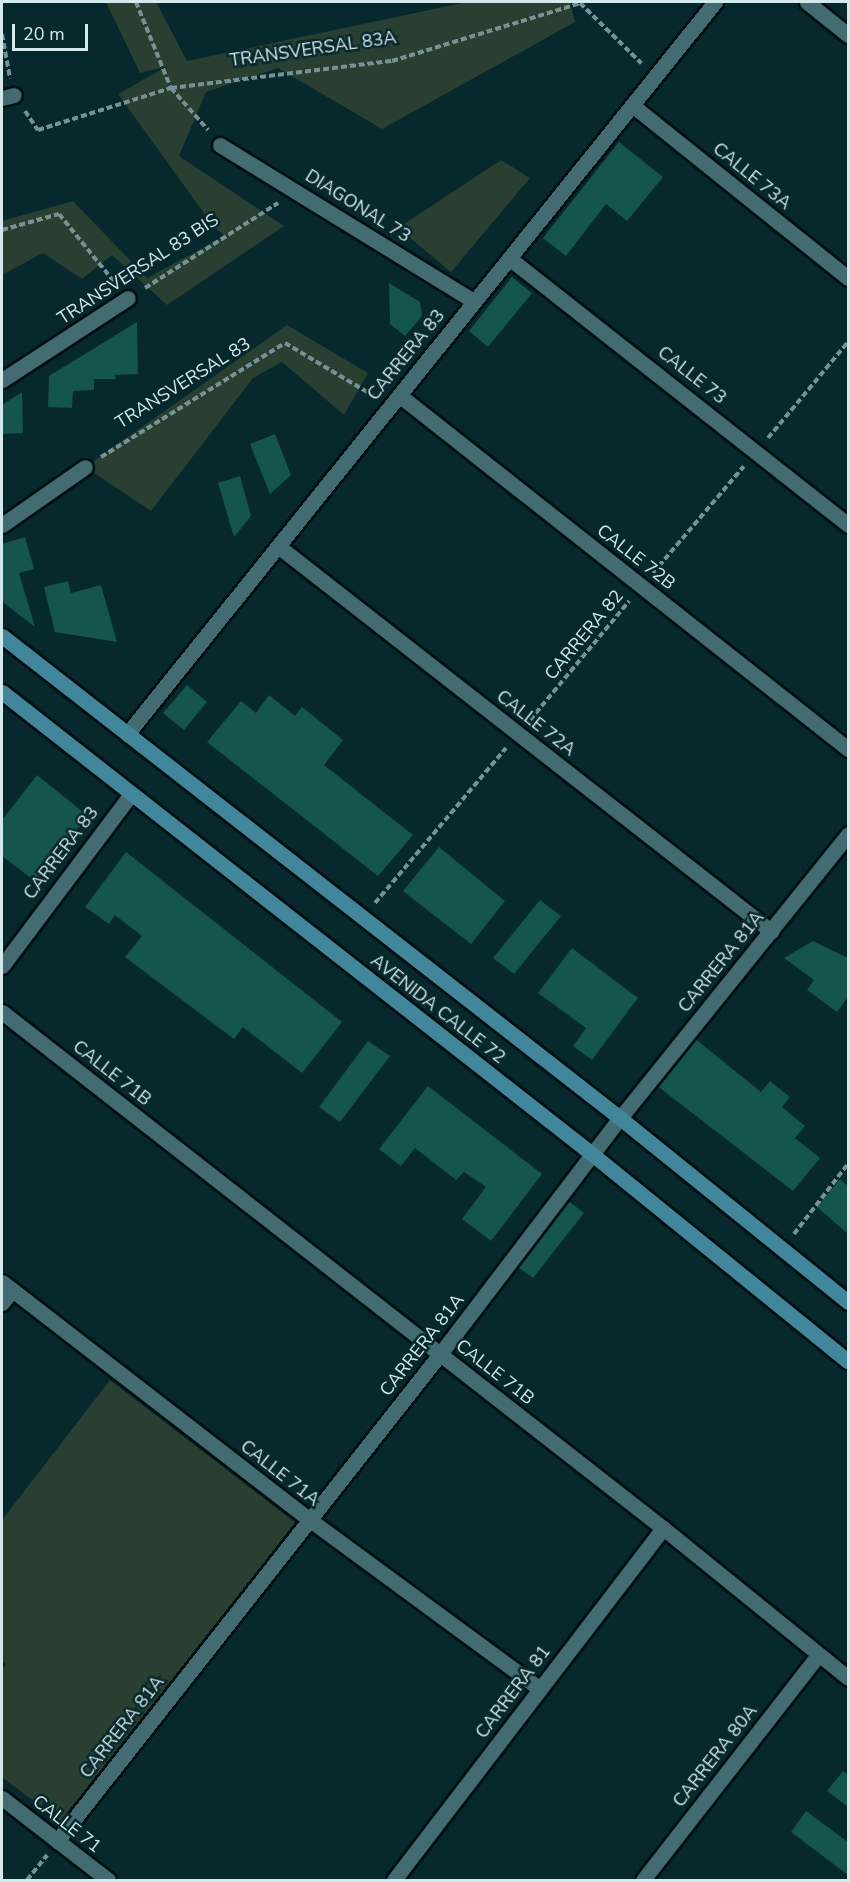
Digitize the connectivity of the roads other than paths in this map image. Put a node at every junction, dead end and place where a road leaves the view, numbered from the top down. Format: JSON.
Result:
{"nodes":[{"id":1,"x":715,"y":2,"type":"edge"},
{"id":2,"x":807,"y":2,"type":"edge"},
{"id":3,"x":849,"y":35,"type":"edge"},
{"id":4,"x":632,"y":105,"type":"junction"},
{"id":5,"x":220,"y":145,"type":"road end"},
{"id":6,"x":509,"y":258,"type":"junction"},
{"id":7,"x":849,"y":278,"type":"edge"},
{"id":8,"x":128,"y":298,"type":"road end"},
{"id":9,"x":474,"y":301,"type":"junction"},
{"id":10,"x":2,"y":380,"type":"edge"},
{"id":11,"x":394,"y":401,"type":"junction"},
{"id":12,"x":85,"y":467,"type":"road end"},
{"id":13,"x":2,"y":525,"type":"edge"},
{"id":14,"x":849,"y":525,"type":"edge"},
{"id":15,"x":278,"y":546,"type":"junction"},
{"id":16,"x":2,"y":636,"type":"edge"},
{"id":17,"x":2,"y":692,"type":"edge"},
{"id":18,"x":127,"y":734,"type":"junction"},
{"id":19,"x":849,"y":749,"type":"edge"},
{"id":20,"x":131,"y":794,"type":"junction"},
{"id":21,"x":849,"y":834,"type":"edge"},
{"id":22,"x":771,"y":931,"type":"junction"},
{"id":23,"x":2,"y":966,"type":"edge"},
{"id":24,"x":2,"y":1012,"type":"edge"},
{"id":25,"x":620,"y":1118,"type":"junction"},
{"id":26,"x":592,"y":1154,"type":"junction"},
{"id":27,"x":7,"y":1286,"type":"edge"},
{"id":28,"x":849,"y":1302,"type":"edge"},
{"id":29,"x":2,"y":1303,"type":"edge"},
{"id":30,"x":440,"y":1354,"type":"junction"},
{"id":31,"x":849,"y":1361,"type":"edge"},
{"id":32,"x":310,"y":1520,"type":"junction"},
{"id":33,"x":663,"y":1528,"type":"junction"},
{"id":34,"x":818,"y":1655,"type":"junction"},
{"id":35,"x":849,"y":1678,"type":"edge"},
{"id":36,"x":540,"y":1689,"type":"junction"},
{"id":37,"x":2,"y":1798,"type":"edge"},
{"id":38,"x":57,"y":1841,"type":"junction"},
{"id":39,"x":108,"y":1881,"type":"edge"},
{"id":40,"x":394,"y":1881,"type":"edge"},
{"id":41,"x":644,"y":1881,"type":"edge"}],
"edges":[{"from":1,"to":4,"type":"street","name":"CARRERA 83"},
{"from":2,"to":3,"type":"street"},
{"from":4,"to":6,"type":"street","name":"CARRERA 83"},
{"from":4,"to":7,"type":"street","name":"CALLE 73A"},
{"from":5,"to":9,"type":"street","name":"DIAGONAL 73"},
{"from":6,"to":9,"type":"street","name":"CARRERA 83"},
{"from":6,"to":14,"type":"street","name":"CALLE 73"},
{"from":8,"to":10,"type":"street","name":"TRANSVERSAL 83 BIS"},
{"from":9,"to":11,"type":"street","name":"CARRERA 83"},
{"from":11,"to":15,"type":"street","name":"CARRERA 83"},
{"from":11,"to":19,"type":"street","name":"CALLE 72B"},
{"from":12,"to":13,"type":"street"},
{"from":15,"to":18,"type":"street","name":"CARRERA 83"},
{"from":15,"to":22,"type":"street","name":"CALLE 72A"},
{"from":16,"to":18,"type":"main road","name":"AVENIDA CALLE 72"},
{"from":17,"to":20,"type":"main road","name":"AVENIDA CALLE 72"},
{"from":18,"to":25,"type":"main road","name":"AVENIDA CALLE 72"},
{"from":20,"to":23,"type":"street","name":"CARRERA 83"},
{"from":20,"to":26,"type":"main road","name":"AVENIDA CALLE 72"},
{"from":21,"to":22,"type":"street","name":"CARRERA 81A"},
{"from":22,"to":25,"type":"street","name":"CARRERA 81A"},
{"from":24,"to":30,"type":"street","name":"CALLE 71B"},
{"from":25,"to":26,"type":"street","name":"CARRERA 81A"},
{"from":25,"to":28,"type":"main road","name":"AVENIDA CALLE 72"},
{"from":26,"to":30,"type":"street","name":"CARRERA 81A"},
{"from":26,"to":31,"type":"main road","name":"AVENIDA CALLE 72"},
{"from":27,"to":29,"type":"street"},
{"from":27,"to":32,"type":"street","name":"CALLE 71A"},
{"from":30,"to":32,"type":"street","name":"CARRERA 81A"},
{"from":30,"to":33,"type":"street","name":"CALLE 71B"},
{"from":32,"to":36,"type":"street","name":"CALLE 71A"},
{"from":32,"to":38,"type":"street","name":"CARRERA 81A"},
{"from":33,"to":34,"type":"street","name":"CALLE 71B"},
{"from":33,"to":36,"type":"street","name":"CARRERA 81"},
{"from":34,"to":35,"type":"street","name":"CALLE 71B"},
{"from":34,"to":41,"type":"street","name":"CARRERA 80A"},
{"from":36,"to":40,"type":"street","name":"CARRERA 81"},
{"from":37,"to":38,"type":"street","name":"CALLE 71"},
{"from":38,"to":39,"type":"street","name":"CALLE 71"}]}
